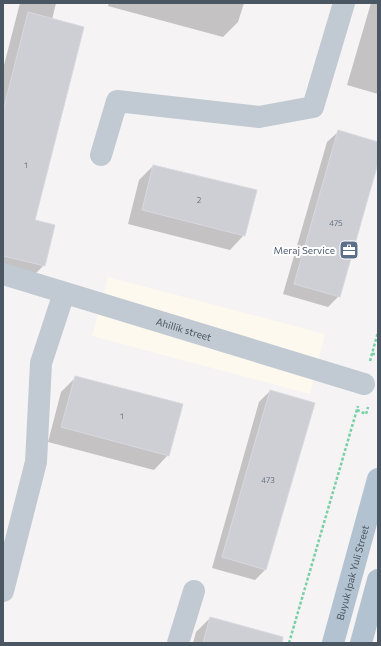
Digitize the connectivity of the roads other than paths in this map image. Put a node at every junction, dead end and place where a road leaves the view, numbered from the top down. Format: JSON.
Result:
{"nodes":[{"id":1,"x":344,"y":3,"type":"edge"},
{"id":2,"x":101,"y":155,"type":"dead end"},
{"id":3,"x":3,"y":274,"type":"edge"},
{"id":4,"x":64,"y":293,"type":"junction"},
{"id":5,"x":364,"y":384,"type":"road end"},
{"id":6,"x":378,"y":479,"type":"edge"},
{"id":7,"x":378,"y":580,"type":"edge"},
{"id":8,"x":3,"y":591,"type":"edge"},
{"id":9,"x":194,"y":591,"type":"dead end"},
{"id":10,"x":178,"y":643,"type":"edge"},
{"id":11,"x":333,"y":643,"type":"edge"},
{"id":12,"x":361,"y":643,"type":"edge"}],
"edges":[{"from":1,"to":2,"type":"street"},
{"from":3,"to":4,"type":"street","name":"Ahillik street"},
{"from":4,"to":5,"type":"street","name":"Ahillik street"},
{"from":4,"to":8,"type":"street"},
{"from":6,"to":11,"type":"main road","name":"Buyuk Ipak Yuli Street"},
{"from":7,"to":12,"type":"main road"},
{"from":9,"to":10,"type":"street"}]}
